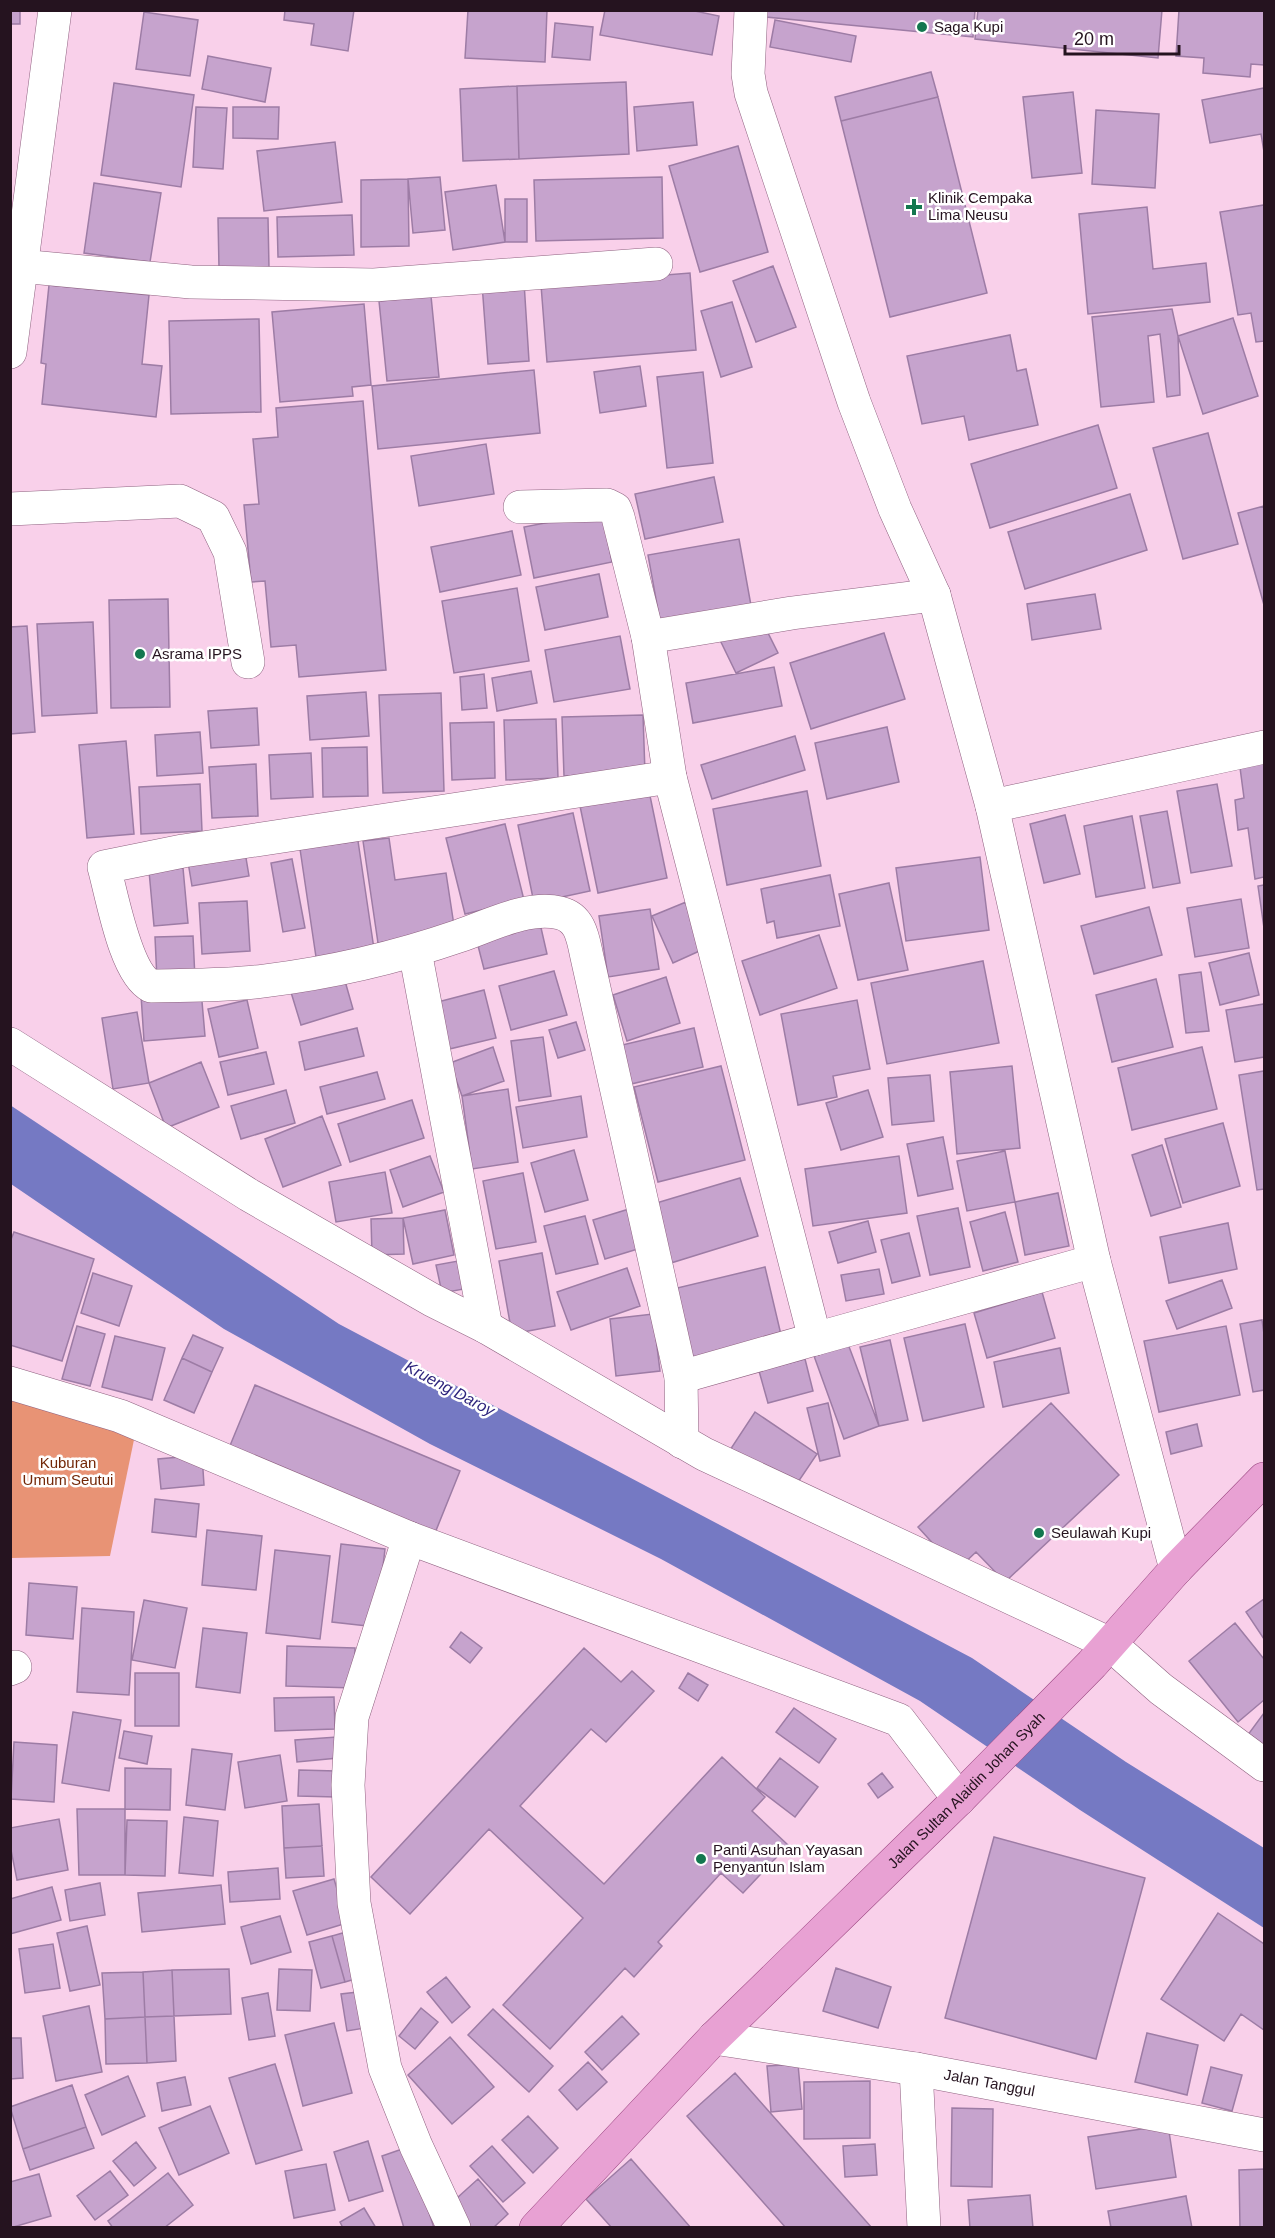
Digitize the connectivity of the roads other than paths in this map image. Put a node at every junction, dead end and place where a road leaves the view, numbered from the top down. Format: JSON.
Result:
{"nodes":[{"id":1,"x":55,"y":10,"type":"edge"},
{"id":2,"x":751,"y":10,"type":"edge"},
{"id":3,"x":656,"y":264,"type":"dead end"},
{"id":4,"x":20,"y":266,"type":"junction"},
{"id":5,"x":10,"y":352,"type":"edge"},
{"id":6,"x":520,"y":507,"type":"dead end"},
{"id":7,"x":10,"y":508,"type":"edge"},
{"id":8,"x":934,"y":595,"type":"junction"},
{"id":9,"x":648,"y":638,"type":"junction"},
{"id":10,"x":248,"y":662,"type":"dead end"},
{"id":11,"x":1264,"y":747,"type":"edge"},
{"id":12,"x":670,"y":777,"type":"junction"},
{"id":13,"x":992,"y":806,"type":"junction"},
{"id":14,"x":415,"y":951,"type":"junction"},
{"id":15,"x":10,"y":1044,"type":"edge"},
{"id":16,"x":1094,"y":1261,"type":"junction"},
{"id":17,"x":486,"y":1327,"type":"junction"},
{"id":18,"x":815,"y":1339,"type":"junction"},
{"id":19,"x":681,"y":1377,"type":"junction"},
{"id":20,"x":10,"y":1383,"type":"edge"},
{"id":21,"x":682,"y":1442,"type":"junction"},
{"id":22,"x":1264,"y":1479,"type":"edge"},
{"id":23,"x":409,"y":1538,"type":"junction"},
{"id":24,"x":1176,"y":1569,"type":"junction"},
{"id":25,"x":1101,"y":1654,"type":"junction"},
{"id":26,"x":1264,"y":1765,"type":"edge"},
{"id":27,"x":959,"y":1799,"type":"junction"},
{"id":28,"x":714,"y":2038,"type":"junction"},
{"id":29,"x":916,"y":2069,"type":"junction"},
{"id":30,"x":1264,"y":2135,"type":"edge"},
{"id":31,"x":454,"y":2228,"type":"edge"},
{"id":32,"x":537,"y":2228,"type":"edge"},
{"id":33,"x":924,"y":2228,"type":"edge"}],
"edges":[{"from":1,"to":4,"type":"street"},
{"from":2,"to":8,"type":"street"},
{"from":3,"to":4,"type":"street"},
{"from":4,"to":5,"type":"street"},
{"from":6,"to":9,"type":"street"},
{"from":7,"to":10,"type":"street"},
{"from":8,"to":9,"type":"street"},
{"from":8,"to":13,"type":"street"},
{"from":9,"to":12,"type":"street"},
{"from":11,"to":13,"type":"street"},
{"from":12,"to":14,"type":"street"},
{"from":12,"to":18,"type":"street"},
{"from":13,"to":16,"type":"street"},
{"from":14,"to":17,"type":"street"},
{"from":14,"to":19,"type":"street"},
{"from":15,"to":17,"type":"street"},
{"from":16,"to":18,"type":"street"},
{"from":16,"to":24,"type":"street"},
{"from":17,"to":21,"type":"street"},
{"from":18,"to":19,"type":"street"},
{"from":19,"to":21,"type":"street"},
{"from":20,"to":23,"type":"street"},
{"from":21,"to":25,"type":"street"},
{"from":22,"to":24,"type":"main road","name":"Jalan Sultan Alaidin Johan Syah"},
{"from":23,"to":27,"type":"street"},
{"from":23,"to":31,"type":"street"},
{"from":24,"to":25,"type":"main road","name":"Jalan Sultan Alaidin Johan Syah"},
{"from":25,"to":26,"type":"street"},
{"from":25,"to":27,"type":"main road","name":"Jalan Sultan Alaidin Johan Syah"},
{"from":27,"to":28,"type":"main road","name":"Jalan Sultan Alaidin Johan Syah"},
{"from":28,"to":29,"type":"street","name":"Jalan Tanggul"},
{"from":28,"to":32,"type":"main road","name":"Jalan Sultan Alaidin Johan Syah"},
{"from":29,"to":30,"type":"street","name":"Jalan Tanggul"},
{"from":29,"to":33,"type":"street"}]}
